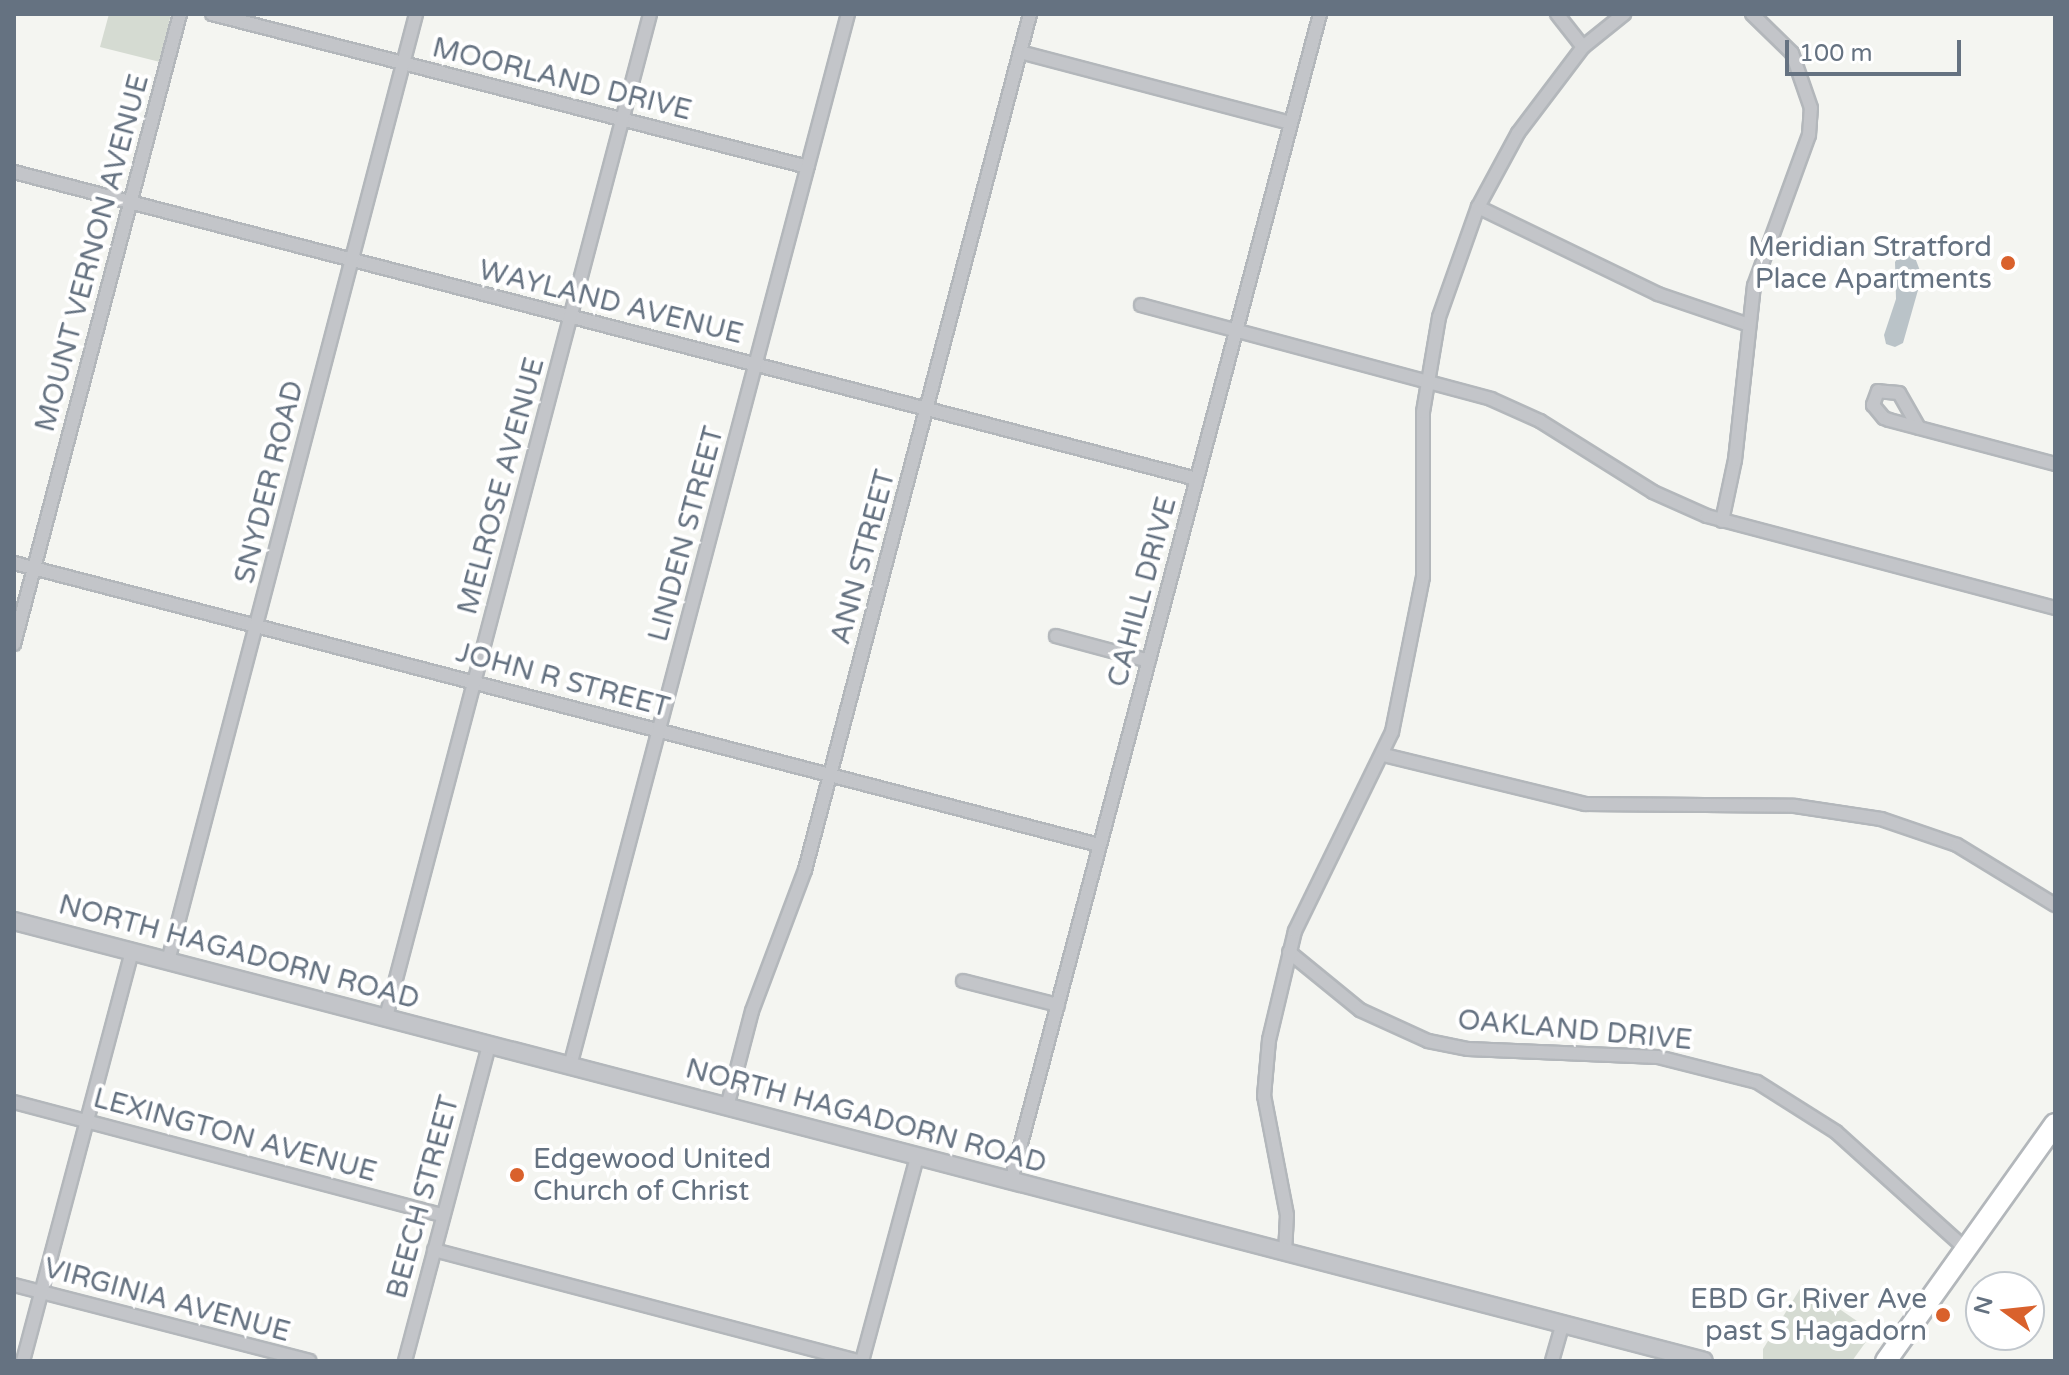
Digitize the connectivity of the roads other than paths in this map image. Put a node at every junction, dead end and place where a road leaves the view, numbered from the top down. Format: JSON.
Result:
{"nodes":[{"id":1,"x":180,"y":14,"type":"edge"},
{"id":2,"x":212,"y":14,"type":"edge"},
{"id":3,"x":416,"y":14,"type":"edge"},
{"id":4,"x":650,"y":14,"type":"edge"},
{"id":5,"x":848,"y":14,"type":"edge"},
{"id":6,"x":1030,"y":14,"type":"edge"},
{"id":7,"x":1320,"y":14,"type":"edge"},
{"id":8,"x":1557,"y":14,"type":"edge"},
{"id":9,"x":1624,"y":14,"type":"edge"},
{"id":10,"x":1752,"y":14,"type":"edge"},
{"id":11,"x":1583,"y":47,"type":"junction"},
{"id":12,"x":1020,"y":52,"type":"junction"},
{"id":13,"x":403,"y":63,"type":"junction"},
{"id":14,"x":622,"y":120,"type":"junction"},
{"id":15,"x":1291,"y":123,"type":"junction"},
{"id":16,"x":808,"y":167,"type":"junction"},
{"id":17,"x":14,"y":172,"type":"edge"},
{"id":18,"x":130,"y":202,"type":"junction"},
{"id":19,"x":1478,"y":207,"type":"junction"},
{"id":20,"x":351,"y":260,"type":"junction"},
{"id":21,"x":1141,"y":305,"type":"dead end"},
{"id":22,"x":571,"y":316,"type":"junction"},
{"id":23,"x":1746,"y":324,"type":"junction"},
{"id":24,"x":1236,"y":330,"type":"junction"},
{"id":25,"x":755,"y":364,"type":"junction"},
{"id":26,"x":1427,"y":380,"type":"junction"},
{"id":27,"x":926,"y":408,"type":"junction"},
{"id":28,"x":1919,"y":428,"type":"dead end"},
{"id":29,"x":2055,"y":464,"type":"edge"},
{"id":30,"x":1197,"y":479,"type":"junction"},
{"id":31,"x":1722,"y":521,"type":"junction"},
{"id":32,"x":14,"y":563,"type":"edge"},
{"id":33,"x":34,"y":568,"type":"junction"},
{"id":34,"x":2055,"y":608,"type":"edge"},
{"id":35,"x":257,"y":626,"type":"junction"},
{"id":36,"x":1056,"y":636,"type":"dead end"},
{"id":37,"x":14,"y":644,"type":"edge"},
{"id":38,"x":1149,"y":661,"type":"junction"},
{"id":39,"x":474,"y":682,"type":"junction"},
{"id":40,"x":659,"y":730,"type":"junction"},
{"id":41,"x":1384,"y":755,"type":"junction"},
{"id":42,"x":830,"y":774,"type":"junction"},
{"id":43,"x":1099,"y":845,"type":"junction"},
{"id":44,"x":2055,"y":905,"type":"edge"},
{"id":45,"x":14,"y":921,"type":"edge"},
{"id":46,"x":132,"y":951,"type":"junction"},
{"id":47,"x":1289,"y":952,"type":"junction"},
{"id":48,"x":168,"y":961,"type":"junction"},
{"id":49,"x":963,"y":981,"type":"dead end"},
{"id":50,"x":1058,"y":1005,"type":"junction"},
{"id":51,"x":386,"y":1017,"type":"junction"},
{"id":52,"x":489,"y":1045,"type":"junction"},
{"id":53,"x":570,"y":1066,"type":"junction"},
{"id":54,"x":14,"y":1102,"type":"edge"},
{"id":55,"x":727,"y":1107,"type":"junction"},
{"id":56,"x":87,"y":1121,"type":"junction"},
{"id":57,"x":2055,"y":1124,"type":"edge"},
{"id":58,"x":917,"y":1157,"type":"junction"},
{"id":59,"x":1011,"y":1181,"type":"junction"},
{"id":60,"x":443,"y":1215,"type":"junction"},
{"id":61,"x":1966,"y":1249,"type":"junction"},
{"id":62,"x":434,"y":1250,"type":"junction"},
{"id":63,"x":1285,"y":1253,"type":"junction"},
{"id":64,"x":14,"y":1285,"type":"edge"},
{"id":65,"x":41,"y":1292,"type":"junction"},
{"id":66,"x":1562,"y":1326,"type":"junction"},
{"id":67,"x":23,"y":1361,"type":"edge"},
{"id":68,"x":309,"y":1361,"type":"edge"},
{"id":69,"x":405,"y":1361,"type":"edge"},
{"id":70,"x":860,"y":1361,"type":"edge"},
{"id":71,"x":1552,"y":1361,"type":"edge"},
{"id":72,"x":1704,"y":1361,"type":"edge"},
{"id":73,"x":1886,"y":1361,"type":"edge"}],
"edges":[{"from":1,"to":18,"type":"street","name":"MOUNT VERNON AVENUE"},
{"from":2,"to":13,"type":"street","name":"MOORLAND DRIVE"},
{"from":3,"to":13,"type":"street","name":"SNYDER ROAD"},
{"from":4,"to":14,"type":"street","name":"MELROSE AVENUE"},
{"from":5,"to":16,"type":"street","name":"LINDEN STREET"},
{"from":6,"to":12,"type":"street","name":"ANN STREET"},
{"from":7,"to":15,"type":"street","name":"CAHILL DRIVE"},
{"from":8,"to":11,"type":"street"},
{"from":9,"to":11,"type":"street"},
{"from":10,"to":23,"type":"street"},
{"from":11,"to":19,"type":"street"},
{"from":12,"to":15,"type":"street"},
{"from":12,"to":27,"type":"street","name":"ANN STREET"},
{"from":13,"to":14,"type":"street","name":"MOORLAND DRIVE"},
{"from":13,"to":20,"type":"street","name":"SNYDER ROAD"},
{"from":14,"to":16,"type":"street","name":"MOORLAND DRIVE"},
{"from":14,"to":22,"type":"street","name":"MELROSE AVENUE"},
{"from":15,"to":24,"type":"street","name":"CAHILL DRIVE"},
{"from":16,"to":25,"type":"street","name":"LINDEN STREET"},
{"from":17,"to":18,"type":"street","name":"WAYLAND AVENUE"},
{"from":18,"to":20,"type":"street","name":"WAYLAND AVENUE"},
{"from":18,"to":33,"type":"street","name":"MOUNT VERNON AVENUE"},
{"from":19,"to":23,"type":"street"},
{"from":19,"to":26,"type":"street"},
{"from":20,"to":22,"type":"street","name":"WAYLAND AVENUE"},
{"from":20,"to":35,"type":"street","name":"SNYDER ROAD"},
{"from":21,"to":24,"type":"street"},
{"from":22,"to":25,"type":"street","name":"WAYLAND AVENUE"},
{"from":22,"to":39,"type":"street","name":"MELROSE AVENUE"},
{"from":23,"to":31,"type":"street"},
{"from":24,"to":26,"type":"street"},
{"from":24,"to":30,"type":"street","name":"CAHILL DRIVE"},
{"from":25,"to":27,"type":"street","name":"WAYLAND AVENUE"},
{"from":25,"to":40,"type":"street","name":"LINDEN STREET"},
{"from":26,"to":31,"type":"street"},
{"from":26,"to":41,"type":"street"},
{"from":27,"to":30,"type":"street","name":"WAYLAND AVENUE"},
{"from":27,"to":42,"type":"street","name":"ANN STREET"},
{"from":28,"to":29,"type":"street"},
{"from":30,"to":38,"type":"street","name":"CAHILL DRIVE"},
{"from":31,"to":34,"type":"street"},
{"from":32,"to":33,"type":"street","name":"JOHN R STREET"},
{"from":33,"to":35,"type":"street","name":"JOHN R STREET"},
{"from":33,"to":37,"type":"street","name":"MOUNT VERNON AVENUE"},
{"from":35,"to":39,"type":"street","name":"JOHN R STREET"},
{"from":35,"to":48,"type":"street","name":"SNYDER ROAD"},
{"from":36,"to":38,"type":"street"},
{"from":38,"to":43,"type":"street","name":"CAHILL DRIVE"},
{"from":39,"to":40,"type":"street","name":"JOHN R STREET"},
{"from":39,"to":51,"type":"street","name":"MELROSE AVENUE"},
{"from":40,"to":42,"type":"street","name":"JOHN R STREET"},
{"from":40,"to":53,"type":"street","name":"LINDEN STREET"},
{"from":41,"to":44,"type":"street"},
{"from":41,"to":47,"type":"street"},
{"from":42,"to":43,"type":"street","name":"JOHN R STREET"},
{"from":42,"to":55,"type":"street","name":"ANN STREET"},
{"from":43,"to":50,"type":"street","name":"CAHILL DRIVE"},
{"from":45,"to":46,"type":"street","name":"NORTH HAGADORN ROAD"},
{"from":46,"to":48,"type":"street","name":"NORTH HAGADORN ROAD"},
{"from":46,"to":56,"type":"street"},
{"from":47,"to":61,"type":"street","name":"OAKLAND DRIVE"},
{"from":47,"to":63,"type":"street"},
{"from":48,"to":51,"type":"street","name":"NORTH HAGADORN ROAD"},
{"from":49,"to":50,"type":"street"},
{"from":50,"to":59,"type":"street","name":"CAHILL DRIVE"},
{"from":51,"to":52,"type":"street","name":"NORTH HAGADORN ROAD"},
{"from":52,"to":53,"type":"street","name":"NORTH HAGADORN ROAD"},
{"from":52,"to":60,"type":"street","name":"BEECH STREET"},
{"from":53,"to":55,"type":"street","name":"NORTH HAGADORN ROAD"},
{"from":54,"to":56,"type":"street","name":"LEXINGTON AVENUE"},
{"from":55,"to":58,"type":"street","name":"NORTH HAGADORN ROAD"},
{"from":56,"to":60,"type":"street","name":"LEXINGTON AVENUE"},
{"from":56,"to":65,"type":"street"},
{"from":57,"to":61,"type":"main road"},
{"from":58,"to":59,"type":"street","name":"NORTH HAGADORN ROAD"},
{"from":58,"to":70,"type":"street"},
{"from":59,"to":63,"type":"street","name":"NORTH HAGADORN ROAD"},
{"from":60,"to":62,"type":"street","name":"BEECH STREET"},
{"from":61,"to":73,"type":"main road"},
{"from":62,"to":69,"type":"street","name":"BEECH STREET"},
{"from":62,"to":70,"type":"street"},
{"from":63,"to":66,"type":"street","name":"NORTH HAGADORN ROAD"},
{"from":64,"to":65,"type":"street","name":"VIRGINIA AVENUE"},
{"from":65,"to":67,"type":"street"},
{"from":65,"to":68,"type":"street","name":"VIRGINIA AVENUE"},
{"from":66,"to":71,"type":"street"},
{"from":66,"to":72,"type":"street","name":"NORTH HAGADORN ROAD"}]}
